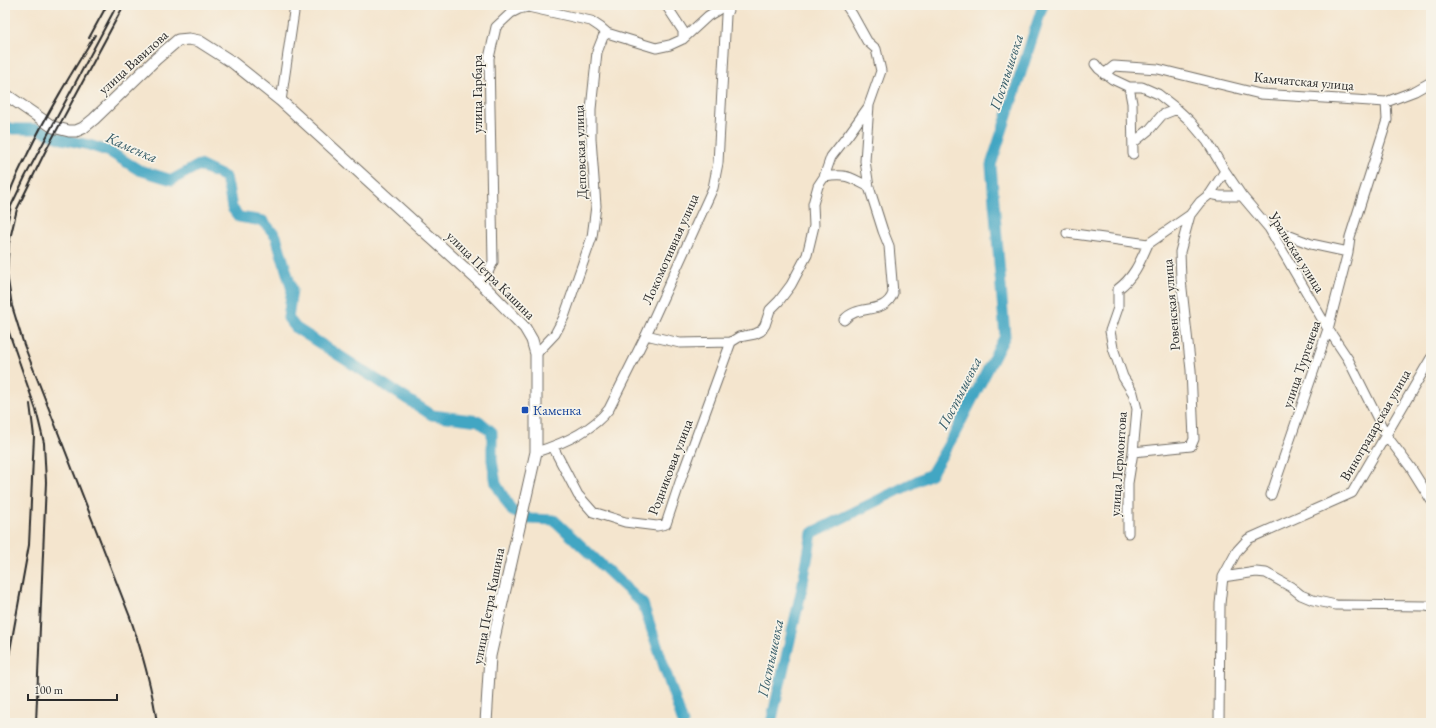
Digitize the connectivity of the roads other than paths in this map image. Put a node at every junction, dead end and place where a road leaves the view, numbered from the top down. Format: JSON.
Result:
{"nodes":[{"id":1,"x":295,"y":5,"type":"edge"},
{"id":2,"x":666,"y":5,"type":"edge"},
{"id":3,"x":726,"y":5,"type":"edge"},
{"id":4,"x":730,"y":5,"type":"edge"},
{"id":5,"x":846,"y":5,"type":"edge"},
{"id":6,"x":607,"y":33,"type":"junction"},
{"id":7,"x":683,"y":39,"type":"junction"},
{"id":8,"x":1096,"y":64,"type":"dead end"},
{"id":9,"x":1104,"y":74,"type":"junction"},
{"id":10,"x":1431,"y":82,"type":"edge"},
{"id":11,"x":1129,"y":87,"type":"junction"},
{"id":12,"x":5,"y":94,"type":"edge"},
{"id":13,"x":281,"y":102,"type":"junction"},
{"id":14,"x":1386,"y":102,"type":"junction"},
{"id":15,"x":869,"y":105,"type":"junction"},
{"id":16,"x":1178,"y":109,"type":"junction"},
{"id":17,"x":1133,"y":143,"type":"junction"},
{"id":18,"x":1133,"y":154,"type":"dead end"},
{"id":19,"x":1225,"y":171,"type":"junction"},
{"id":20,"x":824,"y":177,"type":"junction"},
{"id":21,"x":869,"y":187,"type":"junction"},
{"id":22,"x":1210,"y":194,"type":"junction"},
{"id":23,"x":1242,"y":196,"type":"junction"},
{"id":24,"x":1190,"y":215,"type":"junction"},
{"id":25,"x":1269,"y":228,"type":"junction"},
{"id":26,"x":1067,"y":233,"type":"dead end"},
{"id":27,"x":1148,"y":244,"type":"junction"},
{"id":28,"x":1348,"y":252,"type":"junction"},
{"id":29,"x":482,"y":284,"type":"junction"},
{"id":30,"x":844,"y":320,"type":"dead end"},
{"id":31,"x":1328,"y":329,"type":"junction"},
{"id":32,"x":646,"y":335,"type":"junction"},
{"id":33,"x":732,"y":342,"type":"junction"},
{"id":34,"x":536,"y":354,"type":"junction"},
{"id":35,"x":1431,"y":358,"type":"edge"},
{"id":36,"x":1386,"y":435,"type":"junction"},
{"id":37,"x":553,"y":447,"type":"junction"},
{"id":38,"x":536,"y":452,"type":"junction"},
{"id":39,"x":1133,"y":452,"type":"junction"},
{"id":40,"x":1271,"y":495,"type":"dead end"},
{"id":41,"x":1431,"y":500,"type":"edge"},
{"id":42,"x":1128,"y":533,"type":"dead end"},
{"id":43,"x":1223,"y":577,"type":"junction"},
{"id":44,"x":1431,"y":608,"type":"edge"},
{"id":45,"x":486,"y":723,"type":"edge"},
{"id":46,"x":1219,"y":723,"type":"edge"}],
"edges":[{"from":1,"to":13,"type":"street"},
{"from":2,"to":7,"type":"street"},
{"from":3,"to":7,"type":"street"},
{"from":4,"to":32,"type":"street","name":"Локомотивная улица"},
{"from":5,"to":15,"type":"street"},
{"from":6,"to":7,"type":"street"},
{"from":6,"to":29,"type":"street","name":"улица Гарбара"},
{"from":6,"to":34,"type":"street","name":"Деповская улица"},
{"from":8,"to":9,"type":"street","name":"Уральская улица"},
{"from":9,"to":11,"type":"street","name":"Уральская улица"},
{"from":9,"to":14,"type":"street","name":"Камчатская улица"},
{"from":10,"to":14,"type":"street","name":"Камчатская улица"},
{"from":11,"to":16,"type":"street","name":"Уральская улица"},
{"from":11,"to":17,"type":"street"},
{"from":12,"to":13,"type":"main road","name":"улица Вавилова"},
{"from":13,"to":29,"type":"main road","name":"улица Петра Кашина"},
{"from":14,"to":28,"type":"street","name":"улица Тургенева"},
{"from":15,"to":20,"type":"street"},
{"from":15,"to":21,"type":"street"},
{"from":16,"to":17,"type":"street"},
{"from":16,"to":19,"type":"street","name":"Уральская улица"},
{"from":17,"to":18,"type":"street"},
{"from":19,"to":22,"type":"street"},
{"from":19,"to":23,"type":"street","name":"Уральская улица"},
{"from":20,"to":21,"type":"street"},
{"from":20,"to":33,"type":"street"},
{"from":21,"to":30,"type":"street"},
{"from":22,"to":23,"type":"street"},
{"from":22,"to":24,"type":"street"},
{"from":23,"to":25,"type":"street","name":"Уральская улица"},
{"from":24,"to":27,"type":"street"},
{"from":24,"to":39,"type":"street","name":"Ровенская улица"},
{"from":25,"to":28,"type":"street"},
{"from":25,"to":31,"type":"street","name":"Уральская улица"},
{"from":26,"to":27,"type":"street"},
{"from":27,"to":39,"type":"street","name":"улица Лермонтова"},
{"from":28,"to":31,"type":"street","name":"улица Тургенева"},
{"from":29,"to":34,"type":"main road","name":"улица Петра Кашина"},
{"from":31,"to":36,"type":"street","name":"Уральская улица"},
{"from":31,"to":40,"type":"street","name":"улица Тургенева"},
{"from":32,"to":33,"type":"street"},
{"from":32,"to":37,"type":"street","name":"Локомотивная улица"},
{"from":33,"to":37,"type":"street","name":"Родниковая улица"},
{"from":34,"to":38,"type":"main road","name":"улица Петра Кашина"},
{"from":35,"to":36,"type":"street","name":"Виноградарская улица"},
{"from":36,"to":41,"type":"street","name":"Уральская улица"},
{"from":36,"to":43,"type":"street","name":"Виноградарская улица"},
{"from":37,"to":38,"type":"street","name":"Локомотивная улица"},
{"from":38,"to":45,"type":"main road","name":"улица Петра Кашина"},
{"from":39,"to":42,"type":"street","name":"улица Лермонтова"},
{"from":43,"to":44,"type":"street"},
{"from":43,"to":46,"type":"street"}]}
